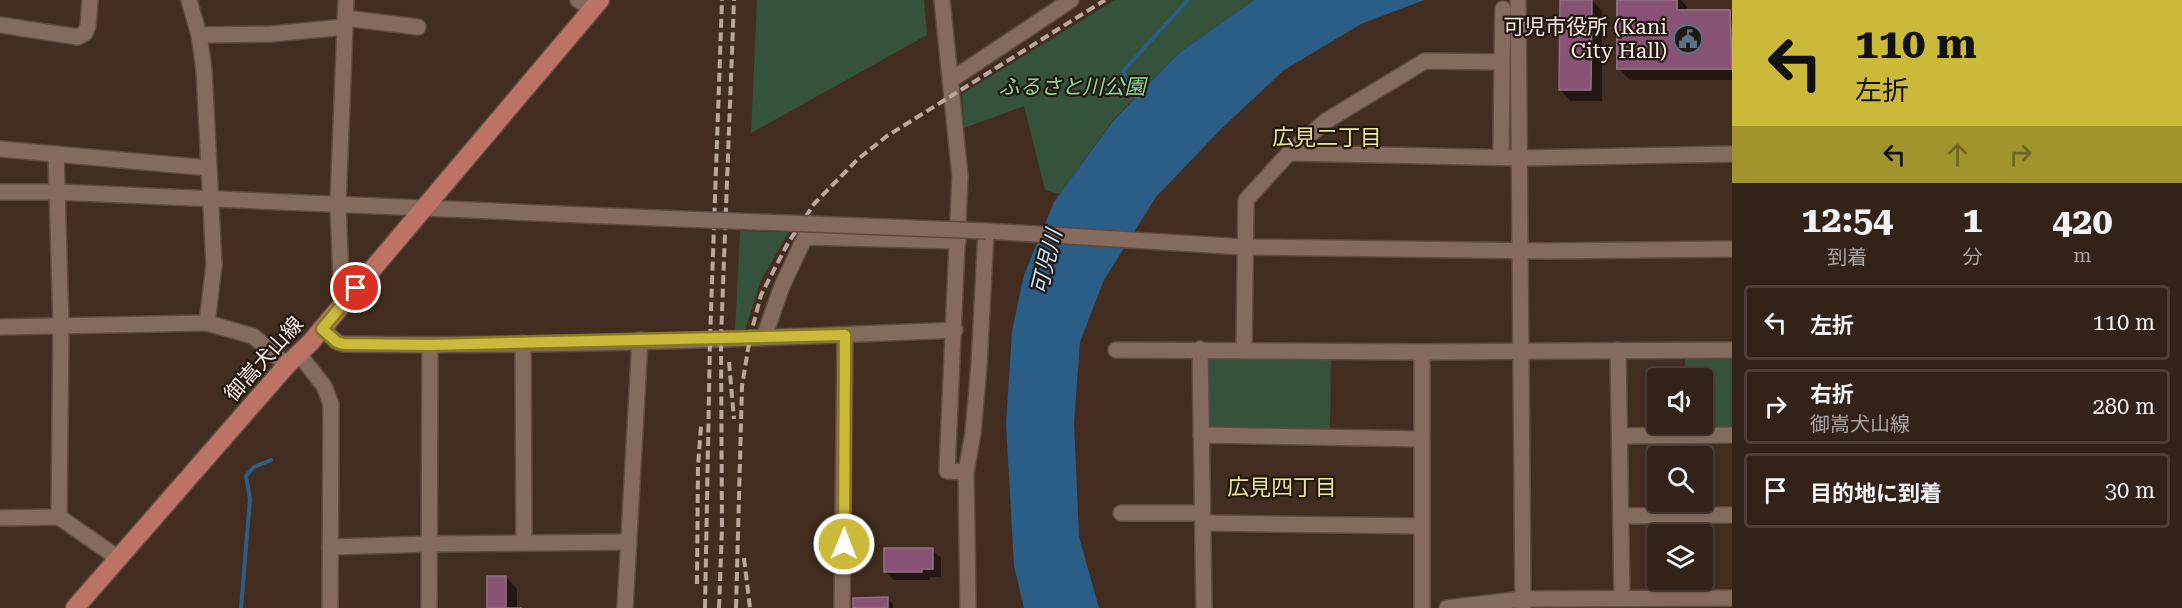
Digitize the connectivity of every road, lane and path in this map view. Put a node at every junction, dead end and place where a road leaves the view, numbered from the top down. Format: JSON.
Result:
{"nodes":[{"id":1,"x":90,"y":0,"type":"edge"},
{"id":2,"x":189,"y":0,"type":"edge"},
{"id":3,"x":346,"y":0,"type":"edge"},
{"id":4,"x":942,"y":0,"type":"edge"},
{"id":5,"x":1071,"y":0,"type":"edge"},
{"id":6,"x":590,"y":3,"type":"edge"},
{"id":7,"x":1518,"y":8,"type":"edge"},
{"id":8,"x":1503,"y":9,"type":"dead end"},
{"id":9,"x":345,"y":22,"type":"junction"},
{"id":10,"x":0,"y":25,"type":"edge"},
{"id":11,"x":418,"y":27,"type":"dead end"},
{"id":12,"x":199,"y":35,"type":"junction"},
{"id":13,"x":1502,"y":62,"type":"junction"},
{"id":14,"x":951,"y":80,"type":"junction"},
{"id":15,"x":0,"y":148,"type":"edge"},
{"id":16,"x":1290,"y":153,"type":"junction"},
{"id":17,"x":56,"y":154,"type":"junction"},
{"id":18,"x":1732,"y":154,"type":"edge"},
{"id":19,"x":1501,"y":156,"type":"junction"},
{"id":20,"x":1520,"y":158,"type":"junction"},
{"id":21,"x":209,"y":168,"type":"junction"},
{"id":22,"x":0,"y":192,"type":"edge"},
{"id":23,"x":56,"y":192,"type":"junction"},
{"id":24,"x":211,"y":199,"type":"junction"},
{"id":25,"x":338,"y":204,"type":"junction"},
{"id":26,"x":423,"y":208,"type":"junction"},
{"id":27,"x":986,"y":231,"type":"junction"},
{"id":28,"x":958,"y":241,"type":"junction"},
{"id":29,"x":1244,"y":247,"type":"junction"},
{"id":30,"x":1732,"y":249,"type":"edge"},
{"id":31,"x":1520,"y":250,"type":"junction"},
{"id":32,"x":342,"y":305,"type":"junction"},
{"id":33,"x":207,"y":323,"type":"junction"},
{"id":34,"x":0,"y":327,"type":"edge"},
{"id":35,"x":61,"y":327,"type":"junction"},
{"id":36,"x":322,"y":329,"type":"junction"},
{"id":37,"x":955,"y":330,"type":"junction"},
{"id":38,"x":845,"y":335,"type":"junction"},
{"id":39,"x":764,"y":337,"type":"junction"},
{"id":40,"x":640,"y":340,"type":"junction"},
{"id":41,"x":523,"y":343,"type":"junction"},
{"id":42,"x":430,"y":345,"type":"junction"},
{"id":43,"x":1200,"y":349,"type":"junction"},
{"id":44,"x":1116,"y":350,"type":"dead end"},
{"id":45,"x":1244,"y":350,"type":"junction"},
{"id":46,"x":1521,"y":350,"type":"junction"},
{"id":47,"x":1618,"y":350,"type":"junction"},
{"id":48,"x":1732,"y":350,"type":"edge"},
{"id":49,"x":1422,"y":352,"type":"junction"},
{"id":50,"x":293,"y":359,"type":"junction"},
{"id":51,"x":1201,"y":435,"type":"junction"},
{"id":52,"x":1732,"y":435,"type":"edge"},
{"id":53,"x":1620,"y":436,"type":"junction"},
{"id":54,"x":1422,"y":439,"type":"junction"},
{"id":55,"x":966,"y":472,"type":"junction"},
{"id":56,"x":1121,"y":513,"type":"dead end"},
{"id":57,"x":1622,"y":516,"type":"junction"},
{"id":58,"x":1732,"y":516,"type":"edge"},
{"id":59,"x":59,"y":517,"type":"junction"},
{"id":60,"x":0,"y":518,"type":"edge"},
{"id":61,"x":1202,"y":518,"type":"junction"},
{"id":62,"x":1421,"y":526,"type":"junction"},
{"id":63,"x":629,"y":542,"type":"junction"},
{"id":64,"x":524,"y":543,"type":"junction"},
{"id":65,"x":429,"y":544,"type":"junction"},
{"id":66,"x":330,"y":547,"type":"junction"},
{"id":67,"x":118,"y":558,"type":"junction"},
{"id":68,"x":1622,"y":598,"type":"junction"},
{"id":69,"x":1732,"y":598,"type":"edge"},
{"id":70,"x":1523,"y":604,"type":"edge"},
{"id":71,"x":75,"y":608,"type":"edge"},
{"id":72,"x":330,"y":608,"type":"edge"},
{"id":73,"x":429,"y":608,"type":"edge"},
{"id":74,"x":625,"y":608,"type":"edge"},
{"id":75,"x":842,"y":608,"type":"edge"},
{"id":76,"x":968,"y":608,"type":"edge"},
{"id":77,"x":1204,"y":608,"type":"edge"},
{"id":78,"x":1422,"y":608,"type":"edge"},
{"id":79,"x":1447,"y":608,"type":"edge"}],
"edges":[{"from":1,"to":10,"type":"street"},
{"from":2,"to":12,"type":"street"},
{"from":3,"to":9,"type":"street"},
{"from":4,"to":14,"type":"street"},
{"from":5,"to":14,"type":"street"},
{"from":6,"to":26,"type":"main road","name":"御嵩犬山線"},
{"from":7,"to":20,"type":"street"},
{"from":8,"to":13,"type":"street"},
{"from":9,"to":11,"type":"street"},
{"from":9,"to":12,"type":"street"},
{"from":9,"to":25,"type":"street"},
{"from":12,"to":21,"type":"street"},
{"from":13,"to":16,"type":"street"},
{"from":13,"to":19,"type":"street"},
{"from":14,"to":28,"type":"street"},
{"from":15,"to":17,"type":"street"},
{"from":16,"to":19,"type":"street"},
{"from":16,"to":29,"type":"street"},
{"from":17,"to":21,"type":"street"},
{"from":17,"to":23,"type":"street"},
{"from":18,"to":20,"type":"street"},
{"from":19,"to":20,"type":"street"},
{"from":20,"to":31,"type":"street"},
{"from":21,"to":24,"type":"street"},
{"from":22,"to":23,"type":"street"},
{"from":23,"to":24,"type":"street"},
{"from":23,"to":35,"type":"street"},
{"from":24,"to":25,"type":"street"},
{"from":24,"to":33,"type":"street"},
{"from":25,"to":26,"type":"street"},
{"from":25,"to":32,"type":"street"},
{"from":26,"to":27,"type":"street","bridge":true},
{"from":26,"to":32,"type":"main road","name":"御嵩犬山線"},
{"from":27,"to":29,"type":"street"},
{"from":27,"to":55,"type":"street"},
{"from":28,"to":37,"type":"street"},
{"from":28,"to":39,"type":"street"},
{"from":29,"to":31,"type":"street"},
{"from":29,"to":45,"type":"street"},
{"from":30,"to":31,"type":"street"},
{"from":31,"to":46,"type":"street"},
{"from":32,"to":36,"type":"main road","name":"御嵩犬山線"},
{"from":33,"to":35,"type":"street"},
{"from":33,"to":50,"type":"street"},
{"from":34,"to":35,"type":"street"},
{"from":35,"to":59,"type":"street"},
{"from":36,"to":42,"type":"street"},
{"from":36,"to":50,"type":"main road","name":"御嵩犬山線"},
{"from":37,"to":38,"type":"street"},
{"from":37,"to":55,"type":"street"},
{"from":38,"to":39,"type":"street"},
{"from":38,"to":75,"type":"street"},
{"from":39,"to":40,"type":"street"},
{"from":40,"to":41,"type":"street"},
{"from":40,"to":63,"type":"street"},
{"from":41,"to":42,"type":"street"},
{"from":41,"to":64,"type":"street"},
{"from":42,"to":65,"type":"street"},
{"from":43,"to":44,"type":"street"},
{"from":43,"to":45,"type":"street"},
{"from":43,"to":51,"type":"street"},
{"from":45,"to":49,"type":"street"},
{"from":46,"to":47,"type":"street"},
{"from":46,"to":49,"type":"street"},
{"from":46,"to":70,"type":"street"},
{"from":47,"to":48,"type":"street"},
{"from":47,"to":53,"type":"street"},
{"from":49,"to":54,"type":"street"},
{"from":50,"to":66,"type":"street"},
{"from":50,"to":67,"type":"main road","name":"御嵩犬山線"},
{"from":51,"to":54,"type":"street"},
{"from":51,"to":61,"type":"street"},
{"from":52,"to":53,"type":"street"},
{"from":53,"to":57,"type":"street"},
{"from":54,"to":62,"type":"street"},
{"from":55,"to":76,"type":"street"},
{"from":56,"to":61,"type":"street"},
{"from":57,"to":58,"type":"street"},
{"from":57,"to":68,"type":"street"},
{"from":59,"to":60,"type":"street"},
{"from":59,"to":67,"type":"street"},
{"from":61,"to":62,"type":"street"},
{"from":61,"to":77,"type":"street"},
{"from":62,"to":78,"type":"street"},
{"from":63,"to":64,"type":"street"},
{"from":63,"to":74,"type":"street"},
{"from":64,"to":65,"type":"street"},
{"from":65,"to":66,"type":"street"},
{"from":65,"to":73,"type":"street"},
{"from":66,"to":72,"type":"street"},
{"from":67,"to":71,"type":"main road","name":"御嵩犬山線"},
{"from":68,"to":69,"type":"street"},
{"from":68,"to":70,"type":"street"},
{"from":70,"to":79,"type":"street"}]}
